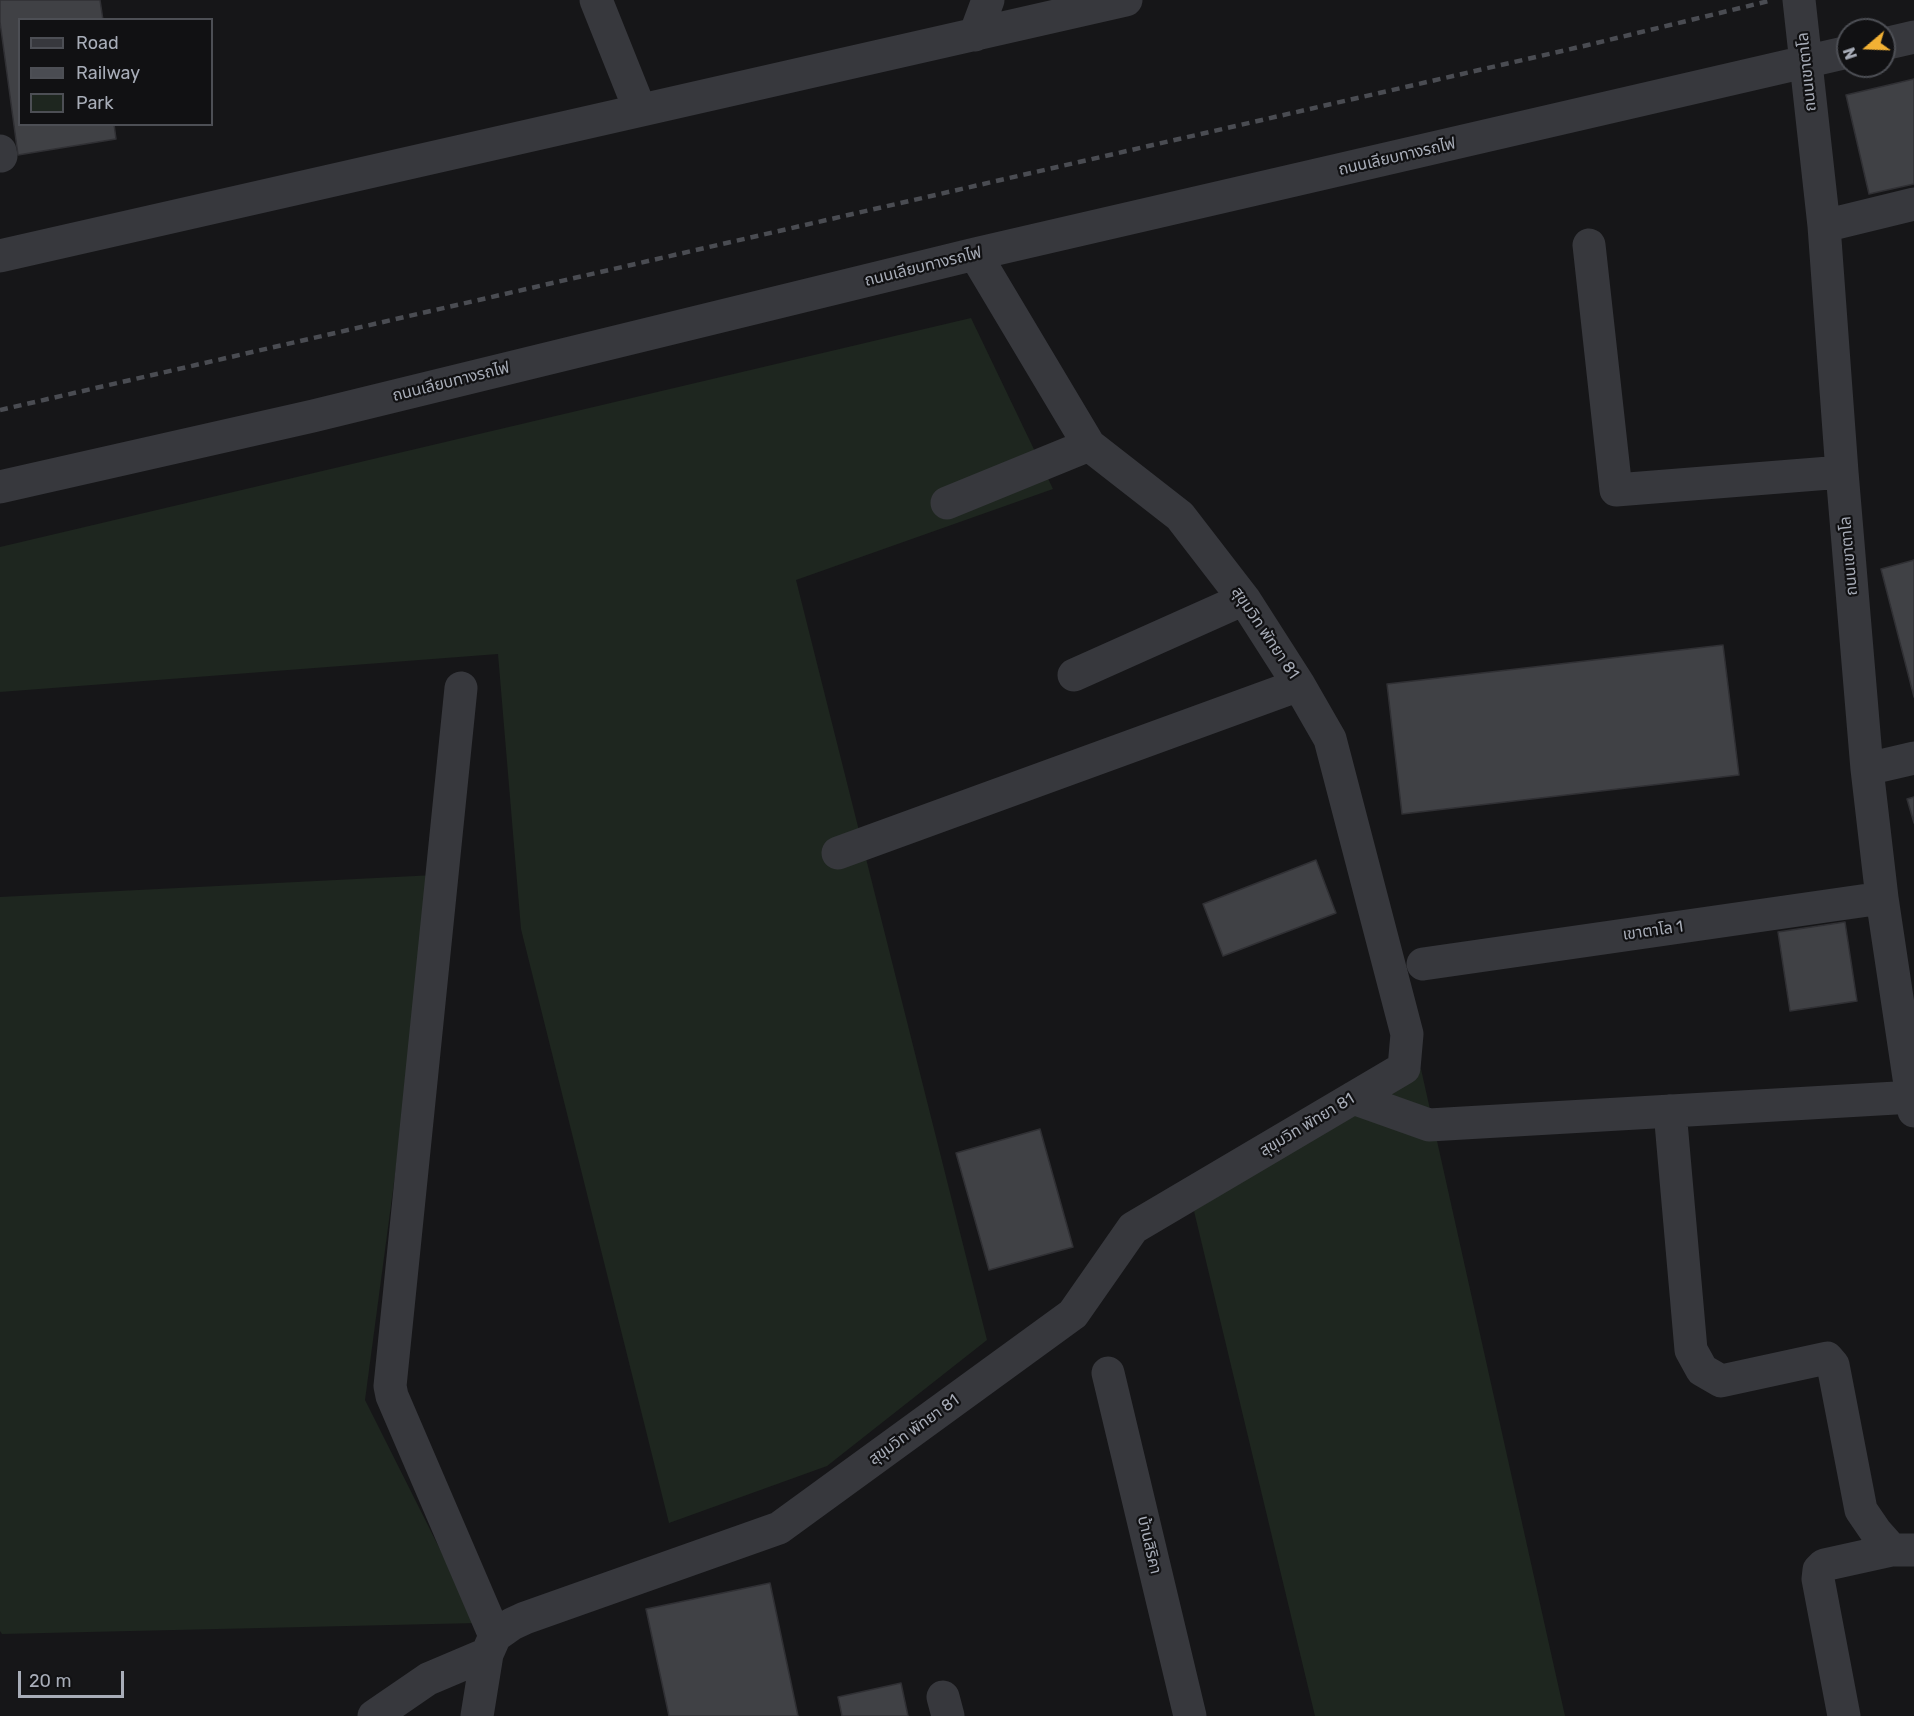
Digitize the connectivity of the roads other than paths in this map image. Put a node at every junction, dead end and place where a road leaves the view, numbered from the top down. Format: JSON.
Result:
{"nodes":[{"id":1,"x":596,"y":0,"type":"edge"},
{"id":2,"x":988,"y":0,"type":"edge"},
{"id":3,"x":1126,"y":0,"type":"edge"},
{"id":4,"x":1799,"y":0,"type":"edge"},
{"id":5,"x":975,"y":35,"type":"junction"},
{"id":6,"x":1914,"y":37,"type":"edge"},
{"id":7,"x":1896,"y":41,"type":"edge"},
{"id":8,"x":1836,"y":55,"type":"edge"},
{"id":9,"x":1806,"y":62,"type":"junction"},
{"id":10,"x":640,"y":110,"type":"junction"},
{"id":11,"x":0,"y":151,"type":"edge"},
{"id":12,"x":1,"y":156,"type":"edge"},
{"id":13,"x":1914,"y":204,"type":"edge"},
{"id":14,"x":1824,"y":226,"type":"junction"},
{"id":15,"x":1589,"y":245,"type":"dead end"},
{"id":16,"x":975,"y":254,"type":"junction"},
{"id":17,"x":0,"y":256,"type":"edge"},
{"id":18,"x":1089,"y":445,"type":"junction"},
{"id":19,"x":1842,"y":472,"type":"junction"},
{"id":20,"x":0,"y":487,"type":"edge"},
{"id":21,"x":947,"y":503,"type":"dead end"},
{"id":22,"x":1244,"y":599,"type":"junction"},
{"id":23,"x":1074,"y":675,"type":"dead end"},
{"id":24,"x":1299,"y":685,"type":"junction"},
{"id":25,"x":461,"y":688,"type":"dead end"},
{"id":26,"x":1914,"y":758,"type":"edge"},
{"id":27,"x":1867,"y":769,"type":"junction"},
{"id":28,"x":838,"y":853,"type":"dead end"},
{"id":29,"x":1882,"y":898,"type":"junction"},
{"id":30,"x":1423,"y":964,"type":"dead end"},
{"id":31,"x":1353,"y":1098,"type":"junction"},
{"id":32,"x":1913,"y":1102,"type":"edge"},
{"id":33,"x":1670,"y":1111,"type":"junction"},
{"id":34,"x":1108,"y":1373,"type":"dead end"},
{"id":35,"x":1903,"y":1550,"type":"edge"},
{"id":36,"x":491,"y":1645,"type":"junction"},
{"id":37,"x":374,"y":1716,"type":"edge"},
{"id":38,"x":477,"y":1716,"type":"edge"},
{"id":39,"x":1191,"y":1716,"type":"edge"},
{"id":40,"x":1845,"y":1716,"type":"edge"}],
"edges":[{"from":1,"to":10,"type":"street"},
{"from":2,"to":5,"type":"street"},
{"from":3,"to":5,"type":"street"},
{"from":4,"to":9,"type":"street","name":"ถนนเขาตาโล"},
{"from":5,"to":10,"type":"street"},
{"from":6,"to":7,"type":"street"},
{"from":8,"to":9,"type":"street","name":"ถนนเลียบทางรถไฟ"},
{"from":9,"to":14,"type":"street","name":"ถนนเขาตาโล"},
{"from":9,"to":16,"type":"street","name":"ถนนเลียบทางรถไฟ"},
{"from":10,"to":17,"type":"street"},
{"from":11,"to":12,"type":"street"},
{"from":13,"to":14,"type":"street"},
{"from":14,"to":19,"type":"street","name":"ถนนเขาตาโล"},
{"from":15,"to":19,"type":"street"},
{"from":16,"to":18,"type":"street","name":"สุขุมวิท พัทยา 81"},
{"from":16,"to":20,"type":"street","name":"ถนนเลียบทางรถไฟ"},
{"from":18,"to":21,"type":"street"},
{"from":18,"to":22,"type":"street","name":"สุขุมวิท พัทยา 81"},
{"from":19,"to":27,"type":"street","name":"ถนนเขาตาโล"},
{"from":22,"to":23,"type":"street"},
{"from":22,"to":24,"type":"street","name":"สุขุมวิท พัทยา 81"},
{"from":24,"to":28,"type":"street"},
{"from":24,"to":31,"type":"street","name":"สุขุมวิท พัทยา 81"},
{"from":25,"to":36,"type":"street"},
{"from":26,"to":27,"type":"street"},
{"from":27,"to":29,"type":"street","name":"ถนนเขาตาโล"},
{"from":29,"to":30,"type":"street","name":"เขาตาโล 1"},
{"from":29,"to":32,"type":"street","name":"ถนนเขาตาโล"},
{"from":31,"to":33,"type":"street"},
{"from":31,"to":36,"type":"street","name":"สุขุมวิท พัทยา 81"},
{"from":32,"to":33,"type":"street"},
{"from":33,"to":35,"type":"street"},
{"from":34,"to":39,"type":"street","name":"บ้านสิริคา"},
{"from":35,"to":40,"type":"street"},
{"from":36,"to":37,"type":"street","name":"สุขุมวิท พัทยา 81"},
{"from":36,"to":38,"type":"street"}]}
